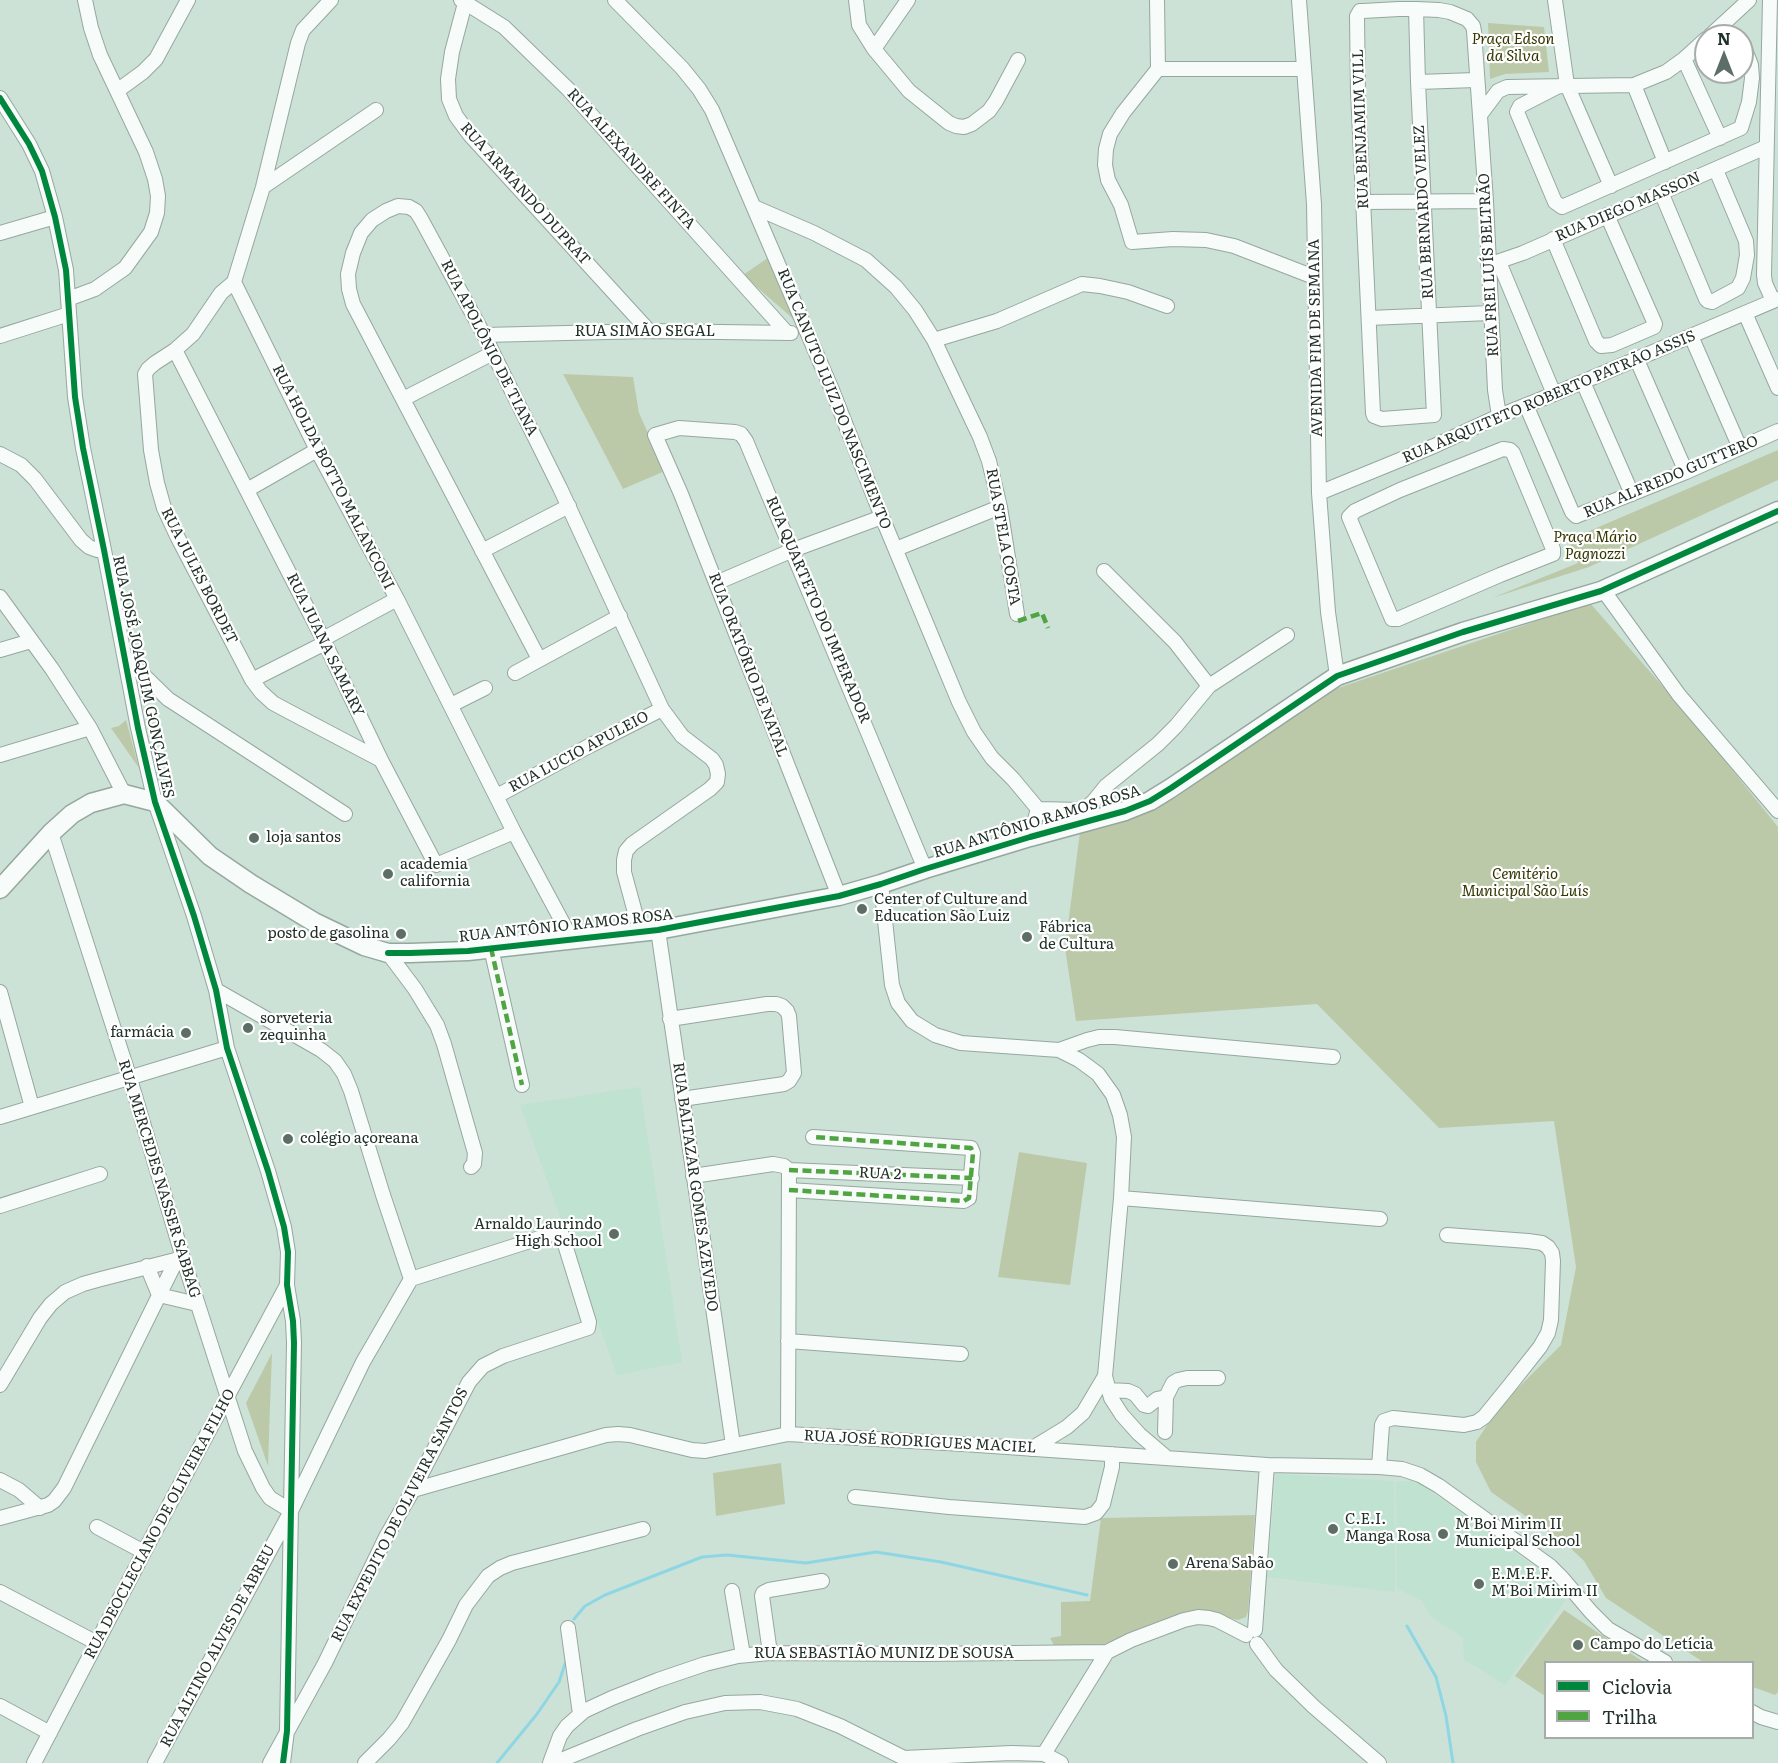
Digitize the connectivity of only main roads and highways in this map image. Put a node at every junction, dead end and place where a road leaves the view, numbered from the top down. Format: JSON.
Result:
{"nodes":[{"id":1,"x":1778,"y":511,"type":"edge"},
{"id":2,"x":0,"y":889,"type":"edge"}],
"edges":[{"from":1,"to":2,"type":"main road","name":"RUA ANTÔNIO RAMOS ROSA"}]}
